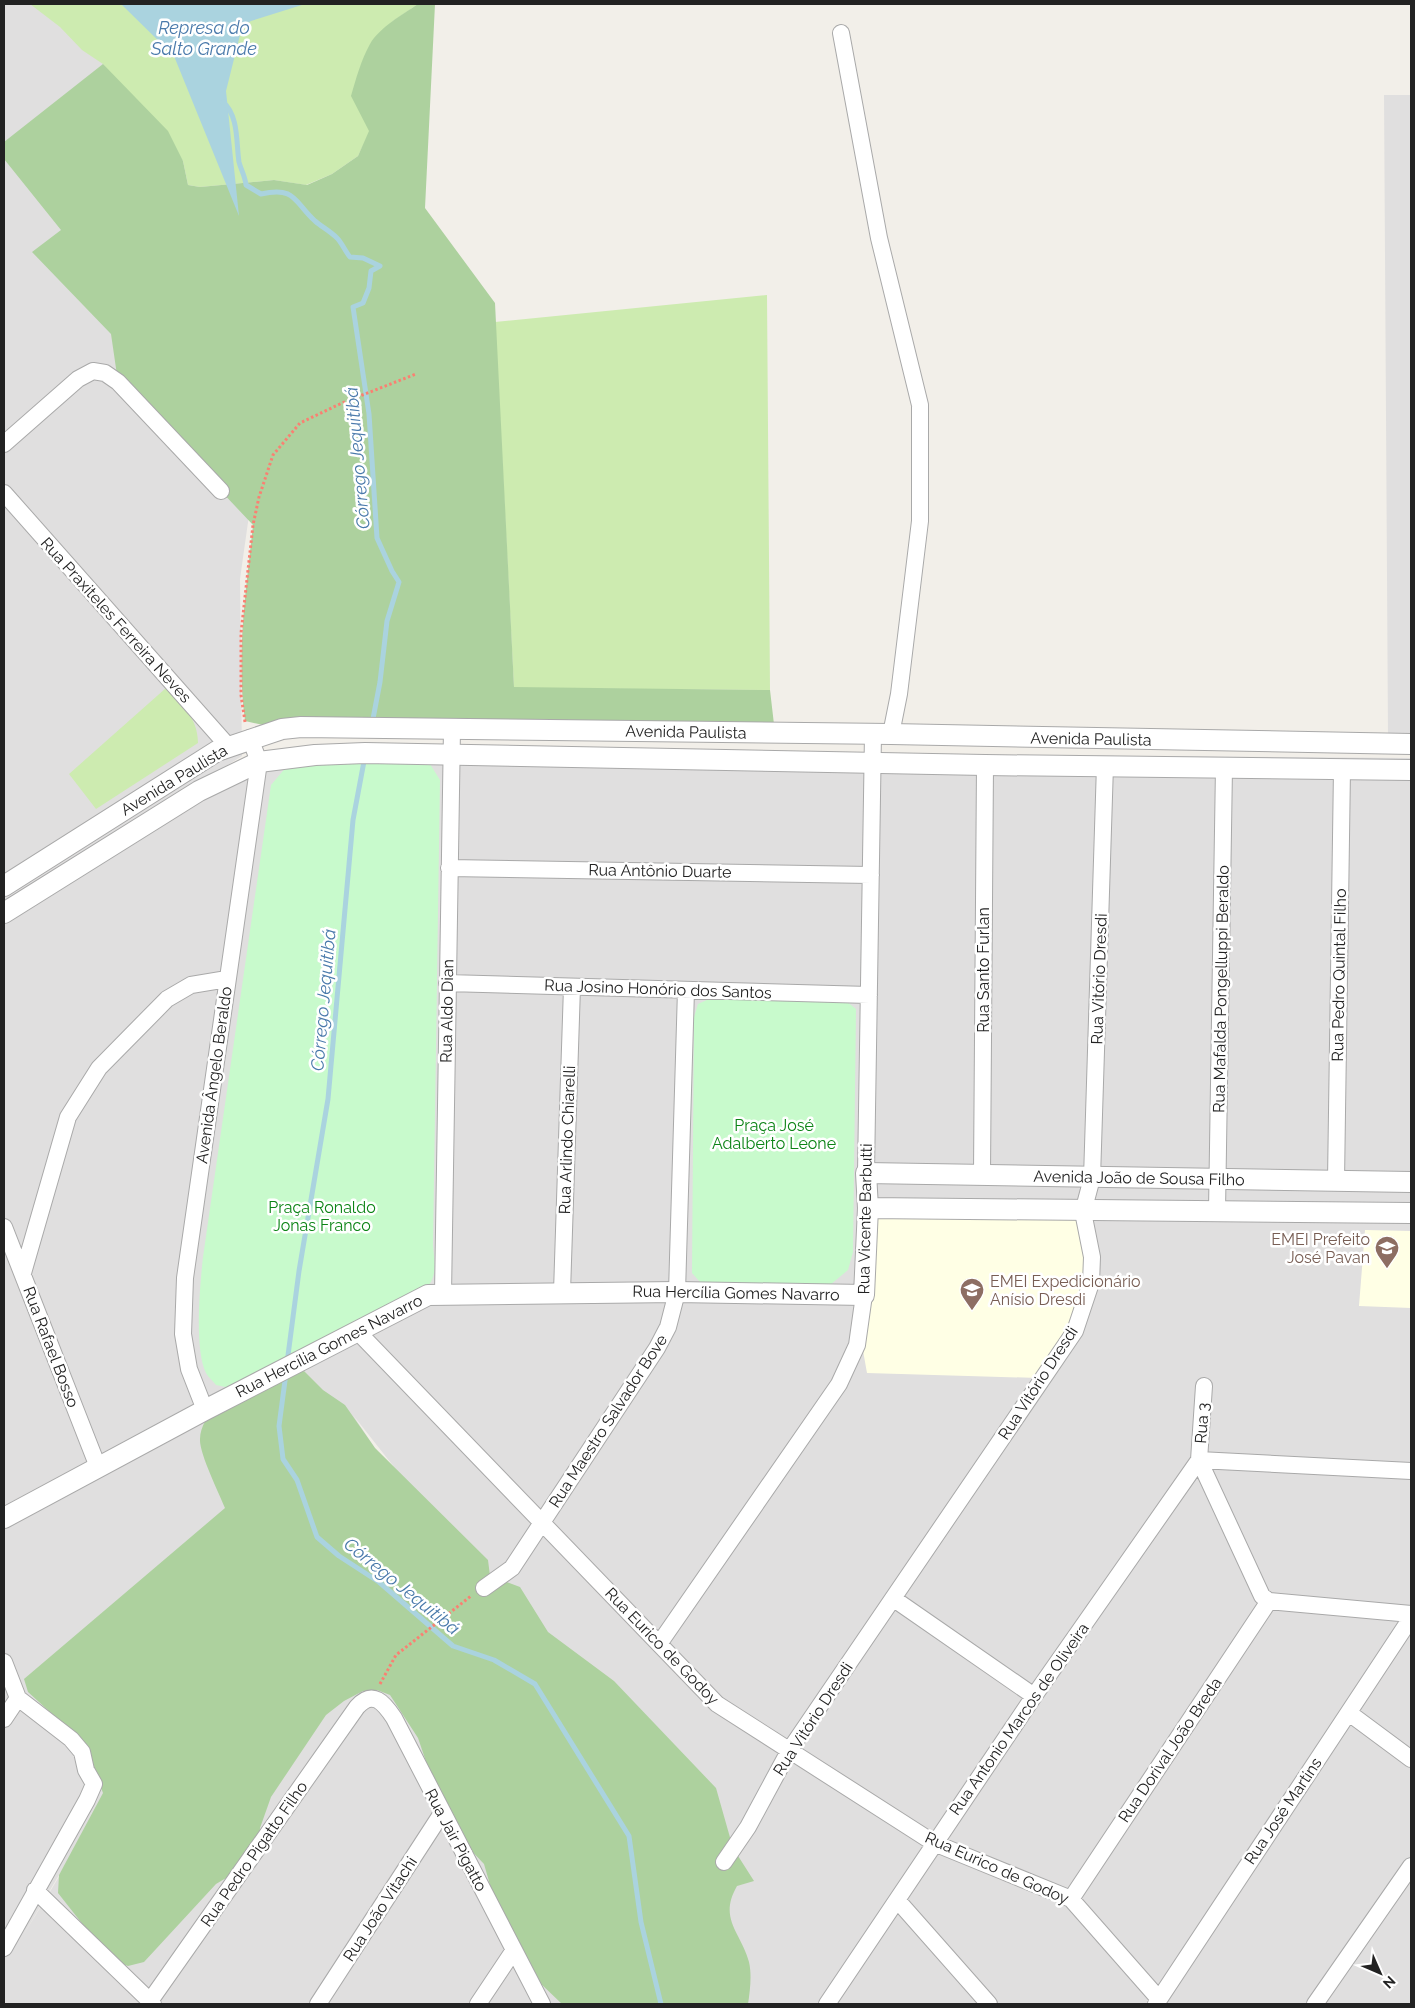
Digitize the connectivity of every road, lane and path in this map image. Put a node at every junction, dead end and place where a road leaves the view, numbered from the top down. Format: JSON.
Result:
{"nodes":[{"id":1,"x":841,"y":33,"type":"dead end"},
{"id":2,"x":416,"y":374,"type":"dead end"},
{"id":3,"x":4,"y":444,"type":"edge"},
{"id":4,"x":221,"y":491,"type":"dead end"},
{"id":5,"x":4,"y":493,"type":"edge"},
{"id":6,"x":452,"y":729,"type":"junction"},
{"id":7,"x":882,"y":734,"type":"junction"},
{"id":8,"x":250,"y":738,"type":"junction"},
{"id":9,"x":1411,"y":744,"type":"edge"},
{"id":10,"x":228,"y":746,"type":"junction"},
{"id":11,"x":452,"y":756,"type":"junction"},
{"id":12,"x":259,"y":762,"type":"junction"},
{"id":13,"x":872,"y":762,"type":"junction"},
{"id":14,"x":985,"y":765,"type":"junction"},
{"id":15,"x":1106,"y":765,"type":"junction"},
{"id":16,"x":1224,"y":767,"type":"junction"},
{"id":17,"x":1342,"y":769,"type":"junction"},
{"id":18,"x":1411,"y":770,"type":"edge"},
{"id":19,"x":449,"y":868,"type":"junction"},
{"id":20,"x":871,"y":874,"type":"junction"},
{"id":21,"x":4,"y":886,"type":"edge"},
{"id":22,"x":4,"y":913,"type":"edge"},
{"id":23,"x":228,"y":979,"type":"junction"},
{"id":24,"x":447,"y":983,"type":"junction"},
{"id":25,"x":572,"y":986,"type":"junction"},
{"id":26,"x":686,"y":990,"type":"junction"},
{"id":27,"x":869,"y":995,"type":"junction"},
{"id":28,"x":866,"y":1173,"type":"junction"},
{"id":29,"x":982,"y":1175,"type":"junction"},
{"id":30,"x":1092,"y":1178,"type":"junction"},
{"id":31,"x":1217,"y":1179,"type":"junction"},
{"id":32,"x":1336,"y":1181,"type":"junction"},
{"id":33,"x":1411,"y":1182,"type":"edge"},
{"id":34,"x":868,"y":1208,"type":"junction"},
{"id":35,"x":1217,"y":1211,"type":"junction"},
{"id":36,"x":1082,"y":1212,"type":"junction"},
{"id":37,"x":1411,"y":1213,"type":"edge"},
{"id":38,"x":4,"y":1227,"type":"edge"},
{"id":39,"x":23,"y":1273,"type":"junction"},
{"id":40,"x":562,"y":1292,"type":"junction"},
{"id":41,"x":677,"y":1292,"type":"junction"},
{"id":42,"x":443,"y":1294,"type":"junction"},
{"id":43,"x":864,"y":1295,"type":"junction"},
{"id":44,"x":358,"y":1332,"type":"junction"},
{"id":45,"x":1204,"y":1386,"type":"dead end"},
{"id":46,"x":205,"y":1410,"type":"junction"},
{"id":47,"x":1199,"y":1460,"type":"junction"},
{"id":48,"x":98,"y":1467,"type":"junction"},
{"id":49,"x":1411,"y":1471,"type":"edge"},
{"id":50,"x":4,"y":1518,"type":"edge"},
{"id":51,"x":542,"y":1522,"type":"junction"},
{"id":52,"x":484,"y":1588,"type":"joint"},
{"id":53,"x":894,"y":1599,"type":"junction"},
{"id":54,"x":1269,"y":1601,"type":"junction"},
{"id":55,"x":1411,"y":1614,"type":"edge"},
{"id":56,"x":1411,"y":1618,"type":"edge"},
{"id":57,"x":659,"y":1644,"type":"junction"},
{"id":58,"x":4,"y":1662,"type":"edge"},
{"id":59,"x":1034,"y":1696,"type":"junction"},
{"id":60,"x":18,"y":1698,"type":"junction"},
{"id":61,"x":372,"y":1698,"type":"junction"},
{"id":62,"x":1349,"y":1713,"type":"junction"},
{"id":63,"x":4,"y":1719,"type":"edge"},
{"id":64,"x":789,"y":1751,"type":"junction"},
{"id":65,"x":1411,"y":1759,"type":"edge"},
{"id":66,"x":442,"y":1813,"type":"junction"},
{"id":67,"x":934,"y":1843,"type":"junction"},
{"id":68,"x":724,"y":1862,"type":"dead end"},
{"id":69,"x":1411,"y":1866,"type":"edge"},
{"id":70,"x":35,"y":1890,"type":"junction"},
{"id":71,"x":1071,"y":1899,"type":"junction"},
{"id":72,"x":898,"y":1901,"type":"junction"},
{"id":73,"x":4,"y":1948,"type":"edge"},
{"id":74,"x":514,"y":1950,"type":"junction"},
{"id":75,"x":1157,"y":2002,"type":"edge"},
{"id":76,"x":152,"y":2003,"type":"edge"},
{"id":77,"x":318,"y":2004,"type":"edge"},
{"id":78,"x":478,"y":2004,"type":"edge"},
{"id":79,"x":542,"y":2004,"type":"edge"},
{"id":80,"x":826,"y":2004,"type":"edge"},
{"id":81,"x":989,"y":2004,"type":"edge"},
{"id":82,"x":1315,"y":2004,"type":"edge"}],
"edges":[{"from":1,"to":7,"type":"street","name":"Rua Vicente Barbutti"},
{"from":2,"to":8,"type":"path"},
{"from":3,"to":4,"type":"street"},
{"from":5,"to":10,"type":"street","name":"Rua Praxiteles Ferreira Neves"},
{"from":6,"to":7,"type":"street","name":"Avenida Paulista"},
{"from":6,"to":8,"type":"street","name":"Avenida Paulista"},
{"from":6,"to":11,"type":"street","name":"Rua Aldo Dian"},
{"from":7,"to":9,"type":"street","name":"Avenida Paulista"},
{"from":7,"to":13,"type":"street","name":"Rua Vicente Barbutti"},
{"from":8,"to":10,"type":"street","name":"Avenida Paulista"},
{"from":8,"to":12,"type":"street","name":"Avenida Ângelo Beraldo"},
{"from":10,"to":21,"type":"street","name":"Avenida Paulista"},
{"from":11,"to":12,"type":"street","name":"Avenida Paulista"},
{"from":11,"to":13,"type":"street","name":"Avenida Paulista"},
{"from":11,"to":19,"type":"street","name":"Rua Aldo Dian"},
{"from":12,"to":22,"type":"street","name":"Avenida Paulista"},
{"from":12,"to":23,"type":"street","name":"Avenida Ângelo Beraldo"},
{"from":13,"to":14,"type":"street","name":"Avenida Paulista"},
{"from":13,"to":20,"type":"street","name":"Rua Vicente Barbutti"},
{"from":14,"to":15,"type":"street","name":"Avenida Paulista"},
{"from":14,"to":29,"type":"street","name":"Rua Santo Furlan"},
{"from":15,"to":16,"type":"street","name":"Avenida Paulista"},
{"from":15,"to":30,"type":"street","name":"Rua Vitório Dresdi"},
{"from":16,"to":17,"type":"street","name":"Avenida Paulista"},
{"from":16,"to":31,"type":"street","name":"Rua Mafalda Pongelluppi Beraldo"},
{"from":17,"to":18,"type":"street","name":"Avenida Paulista"},
{"from":17,"to":32,"type":"street","name":"Rua Pedro Quintal Filho"},
{"from":19,"to":20,"type":"street","name":"Rua Antônio Duarte"},
{"from":19,"to":24,"type":"street","name":"Rua Aldo Dian"},
{"from":20,"to":27,"type":"street","name":"Rua Vicente Barbutti"},
{"from":23,"to":39,"type":"street"},
{"from":23,"to":46,"type":"street","name":"Avenida Ângelo Beraldo"},
{"from":24,"to":25,"type":"street","name":"Rua Josino Honório dos Santos"},
{"from":24,"to":42,"type":"street","name":"Rua Aldo Dian"},
{"from":25,"to":26,"type":"street","name":"Rua Josino Honório dos Santos"},
{"from":25,"to":40,"type":"street","name":"Rua Arlindo Chiarelli"},
{"from":26,"to":27,"type":"street","name":"Rua Josino Honório dos Santos"},
{"from":26,"to":41,"type":"street","name":"Rua Maestro Salvador Bove"},
{"from":27,"to":28,"type":"street","name":"Rua Vicente Barbutti"},
{"from":28,"to":29,"type":"street","name":"Avenida João de Sousa Filho"},
{"from":28,"to":34,"type":"street","name":"Rua Vicente Barbutti"},
{"from":29,"to":30,"type":"street","name":"Avenida João de Sousa Filho"},
{"from":30,"to":31,"type":"street","name":"Avenida João de Sousa Filho"},
{"from":30,"to":36,"type":"street","name":"Rua Vitório Dresdi"},
{"from":31,"to":32,"type":"street","name":"Avenida João de Sousa Filho"},
{"from":31,"to":35,"type":"street","name":"Rua Mafalda Pongelluppi Beraldo"},
{"from":32,"to":33,"type":"street","name":"Avenida João de Sousa Filho"},
{"from":34,"to":36,"type":"street","name":"Avenida João de Sousa Filho"},
{"from":34,"to":43,"type":"street","name":"Rua Vicente Barbutti"},
{"from":35,"to":36,"type":"street","name":"Avenida João de Sousa Filho"},
{"from":35,"to":37,"type":"street","name":"Avenida João de Sousa Filho"},
{"from":36,"to":53,"type":"street","name":"Rua Vitório Dresdi"},
{"from":38,"to":39,"type":"street","name":"Rua Rafael Bosso"},
{"from":39,"to":48,"type":"street","name":"Rua Rafael Bosso"},
{"from":40,"to":41,"type":"street","name":"Rua Hercília Gomes Navarro"},
{"from":40,"to":42,"type":"street","name":"Rua Hercília Gomes Navarro"},
{"from":41,"to":43,"type":"street","name":"Rua Hercília Gomes Navarro"},
{"from":41,"to":51,"type":"street","name":"Rua Maestro Salvador Bove"},
{"from":42,"to":44,"type":"street","name":"Rua Hercília Gomes Navarro"},
{"from":43,"to":57,"type":"street","name":"Rua Vicente Barbutti"},
{"from":44,"to":46,"type":"street","name":"Rua Hercília Gomes Navarro"},
{"from":44,"to":51,"type":"street","name":"Rua Eurico de Godoy"},
{"from":45,"to":47,"type":"street","name":"Rua 3"},
{"from":46,"to":48,"type":"street","name":"Rua Hercília Gomes Navarro"},
{"from":47,"to":49,"type":"street"},
{"from":47,"to":54,"type":"street"},
{"from":47,"to":59,"type":"street","name":"Rua Antonio Marcos de Oliveira"},
{"from":48,"to":50,"type":"street","name":"Rua Hercília Gomes Navarro"},
{"from":51,"to":52,"type":"street","name":"Rua Maestro Salvador Bove"},
{"from":51,"to":57,"type":"street","name":"Rua Eurico de Godoy"},
{"from":52,"to":61,"type":"path"},
{"from":53,"to":59,"type":"street"},
{"from":53,"to":64,"type":"street","name":"Rua Vitório Dresdi"},
{"from":54,"to":55,"type":"street"},
{"from":54,"to":71,"type":"street","name":"Rua Dorival João Breda"},
{"from":56,"to":62,"type":"street","name":"Rua José Martins"},
{"from":57,"to":64,"type":"street","name":"Rua Eurico de Godoy"},
{"from":58,"to":60,"type":"street"},
{"from":59,"to":67,"type":"street","name":"Rua Antonio Marcos de Oliveira"},
{"from":60,"to":63,"type":"street"},
{"from":60,"to":70,"type":"street"},
{"from":61,"to":66,"type":"street","name":"Rua Jair Pigatto"},
{"from":61,"to":76,"type":"street","name":"Rua Pedro Pigatto Filho"},
{"from":62,"to":65,"type":"street"},
{"from":62,"to":75,"type":"street","name":"Rua José Martins"},
{"from":64,"to":67,"type":"street","name":"Rua Eurico de Godoy"},
{"from":64,"to":68,"type":"street","name":"Rua Vitório Dresdi"},
{"from":66,"to":74,"type":"street","name":"Rua Jair Pigatto"},
{"from":66,"to":77,"type":"street","name":"Rua João Vitachi"},
{"from":67,"to":71,"type":"street","name":"Rua Eurico de Godoy"},
{"from":67,"to":72,"type":"street","name":"Rua Antonio Marcos de Oliveira"},
{"from":69,"to":82,"type":"street"},
{"from":70,"to":73,"type":"street"},
{"from":70,"to":76,"type":"street"},
{"from":71,"to":75,"type":"street","name":"Rua Eurico de Godoy"},
{"from":72,"to":80,"type":"street","name":"Rua Antonio Marcos de Oliveira"},
{"from":72,"to":81,"type":"street"},
{"from":74,"to":78,"type":"street"},
{"from":74,"to":79,"type":"street","name":"Rua Jair Pigatto"}]}
